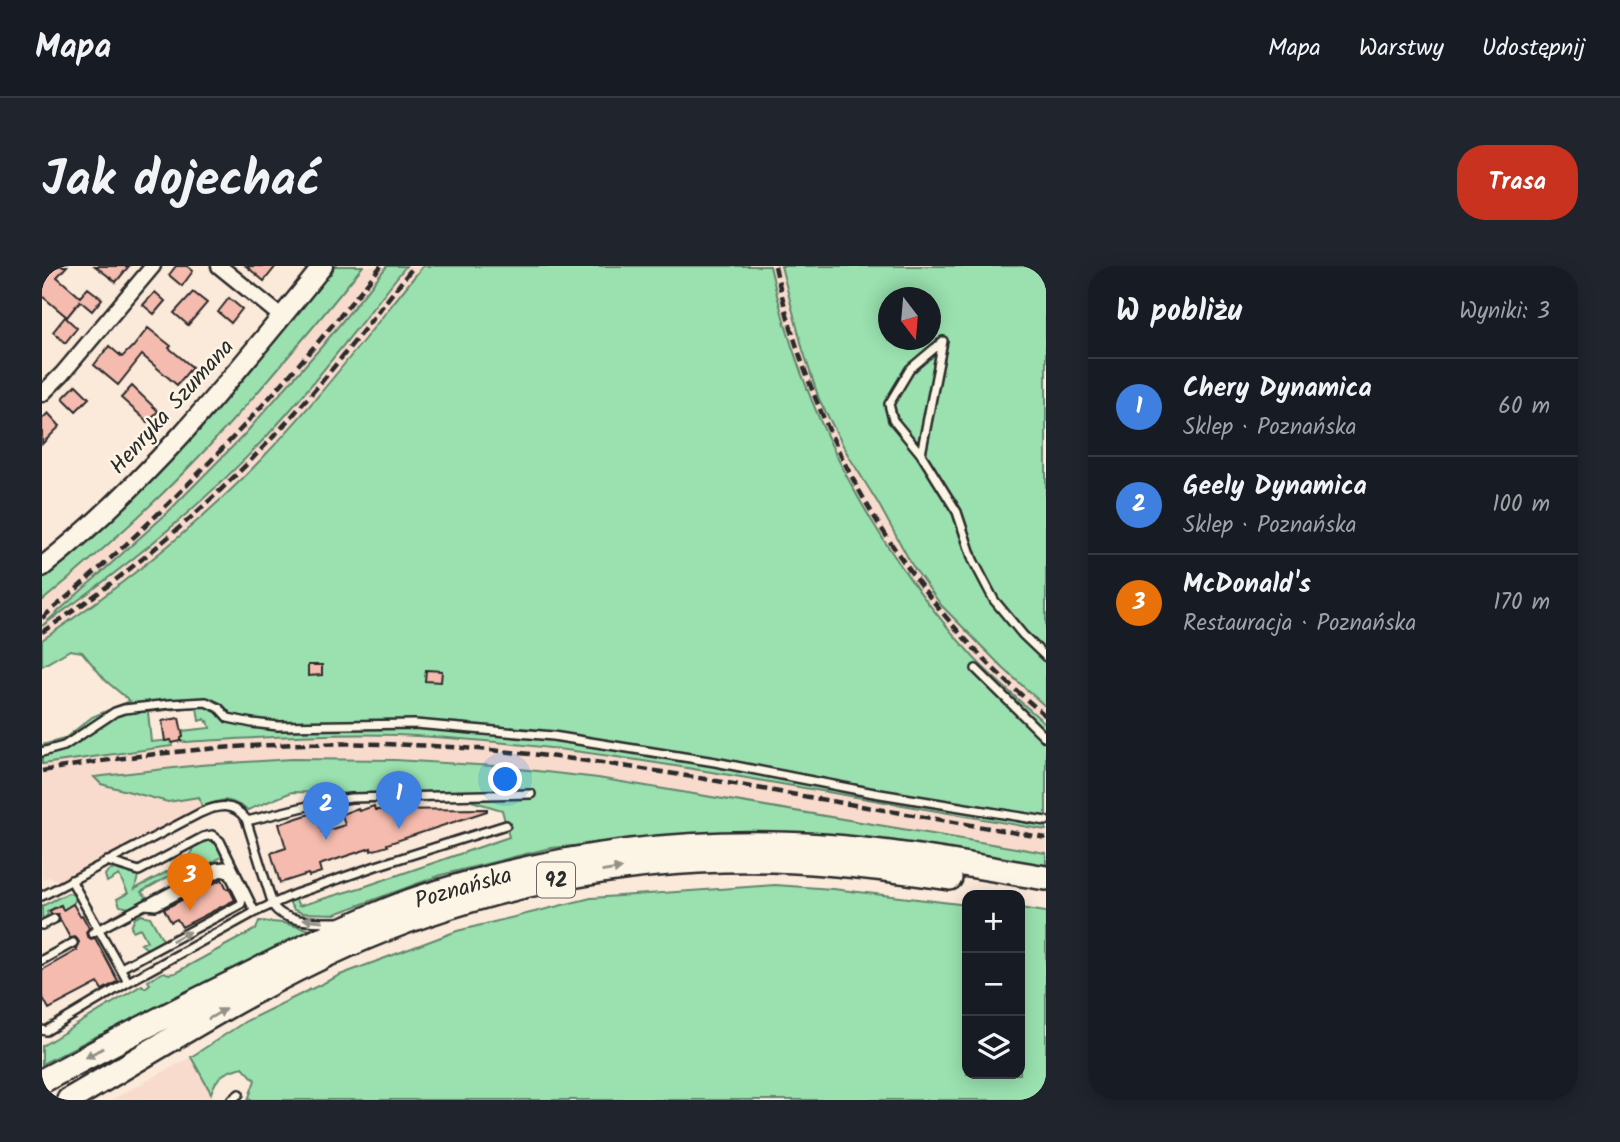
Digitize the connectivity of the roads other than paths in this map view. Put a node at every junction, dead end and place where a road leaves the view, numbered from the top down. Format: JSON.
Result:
{"nodes":[{"id":1,"x":153,"y":266,"type":"edge"},
{"id":2,"x":219,"y":266,"type":"edge"},
{"id":3,"x":323,"y":266,"type":"edge"},
{"id":4,"x":282,"y":317,"type":"junction"},
{"id":5,"x":42,"y":394,"type":"edge"},
{"id":6,"x":920,"y":454,"type":"junction"},
{"id":7,"x":42,"y":567,"type":"edge"},
{"id":8,"x":1046,"y":657,"type":"edge"},
{"id":9,"x":976,"y":669,"type":"dead end"},
{"id":10,"x":1046,"y":738,"type":"edge"},
{"id":11,"x":42,"y":752,"type":"edge"},
{"id":12,"x":531,"y":794,"type":"dead end"},
{"id":13,"x":247,"y":821,"type":"junction"},
{"id":14,"x":1046,"y":821,"type":"edge"},
{"id":15,"x":506,"y":825,"type":"dead end"},
{"id":16,"x":107,"y":861,"type":"junction"},
{"id":17,"x":237,"y":876,"type":"junction"},
{"id":18,"x":1046,"y":878,"type":"edge"},
{"id":19,"x":71,"y":880,"type":"junction"},
{"id":20,"x":1046,"y":894,"type":"edge"},
{"id":21,"x":42,"y":896,"type":"edge"},
{"id":22,"x":84,"y":903,"type":"junction"},
{"id":23,"x":145,"y":905,"type":"junction"},
{"id":24,"x":273,"y":905,"type":"junction"},
{"id":25,"x":75,"y":907,"type":"dead end"},
{"id":26,"x":256,"y":912,"type":"junction"},
{"id":27,"x":54,"y":919,"type":"dead end"},
{"id":28,"x":358,"y":922,"type":"junction"},
{"id":29,"x":42,"y":925,"type":"edge"},
{"id":30,"x":96,"y":931,"type":"junction"},
{"id":31,"x":73,"y":943,"type":"dead end"},
{"id":32,"x":42,"y":960,"type":"edge"},
{"id":33,"x":121,"y":968,"type":"junction"},
{"id":34,"x":128,"y":982,"type":"junction"},
{"id":35,"x":43,"y":1029,"type":"edge"},
{"id":36,"x":42,"y":1081,"type":"edge"},
{"id":37,"x":239,"y":1094,"type":"dead end"},
{"id":38,"x":69,"y":1100,"type":"edge"},
{"id":39,"x":231,"y":1100,"type":"edge"}],
"edges":[{"from":1,"to":5,"type":"street"},
{"from":2,"to":4,"type":"street"},
{"from":3,"to":4,"type":"street","name":"Henryka Szumana"},
{"from":4,"to":7,"type":"street","name":"Henryka Szumana"},
{"from":6,"to":6,"type":"lane"},
{"from":6,"to":8,"type":"lane"},
{"from":9,"to":10,"type":"lane"},
{"from":11,"to":14,"type":"lane"},
{"from":12,"to":13,"type":"lane"},
{"from":13,"to":16,"type":"lane"},
{"from":13,"to":24,"type":"lane"},
{"from":15,"to":24,"type":"lane"},
{"from":16,"to":17,"type":"lane"},
{"from":16,"to":19,"type":"lane"},
{"from":17,"to":23,"type":"lane"},
{"from":17,"to":26,"type":"lane"},
{"from":18,"to":28,"type":"main road","name":"Poznańska","number":"92"},
{"from":19,"to":21,"type":"lane"},
{"from":19,"to":22,"type":"lane"},
{"from":38,"to":20,"type":"main road","name":"Poznańska","number":"92","one_way":true},
{"from":22,"to":25,"type":"lane"},
{"from":22,"to":30,"type":"lane"},
{"from":23,"to":30,"type":"lane"},
{"from":33,"to":23,"type":"lane","one_way":true},
{"from":24,"to":26,"type":"lane"},
{"from":28,"to":24,"type":"lane","one_way":true},
{"from":26,"to":34,"type":"lane"},
{"from":27,"to":29,"type":"lane"},
{"from":28,"to":36,"type":"main road","name":"Poznańska","number":"92","one_way":true},
{"from":30,"to":33,"type":"lane"},
{"from":31,"to":32,"type":"lane"},
{"from":33,"to":34,"type":"lane"},
{"from":34,"to":35,"type":"lane"},
{"from":37,"to":39,"type":"lane"}]}
